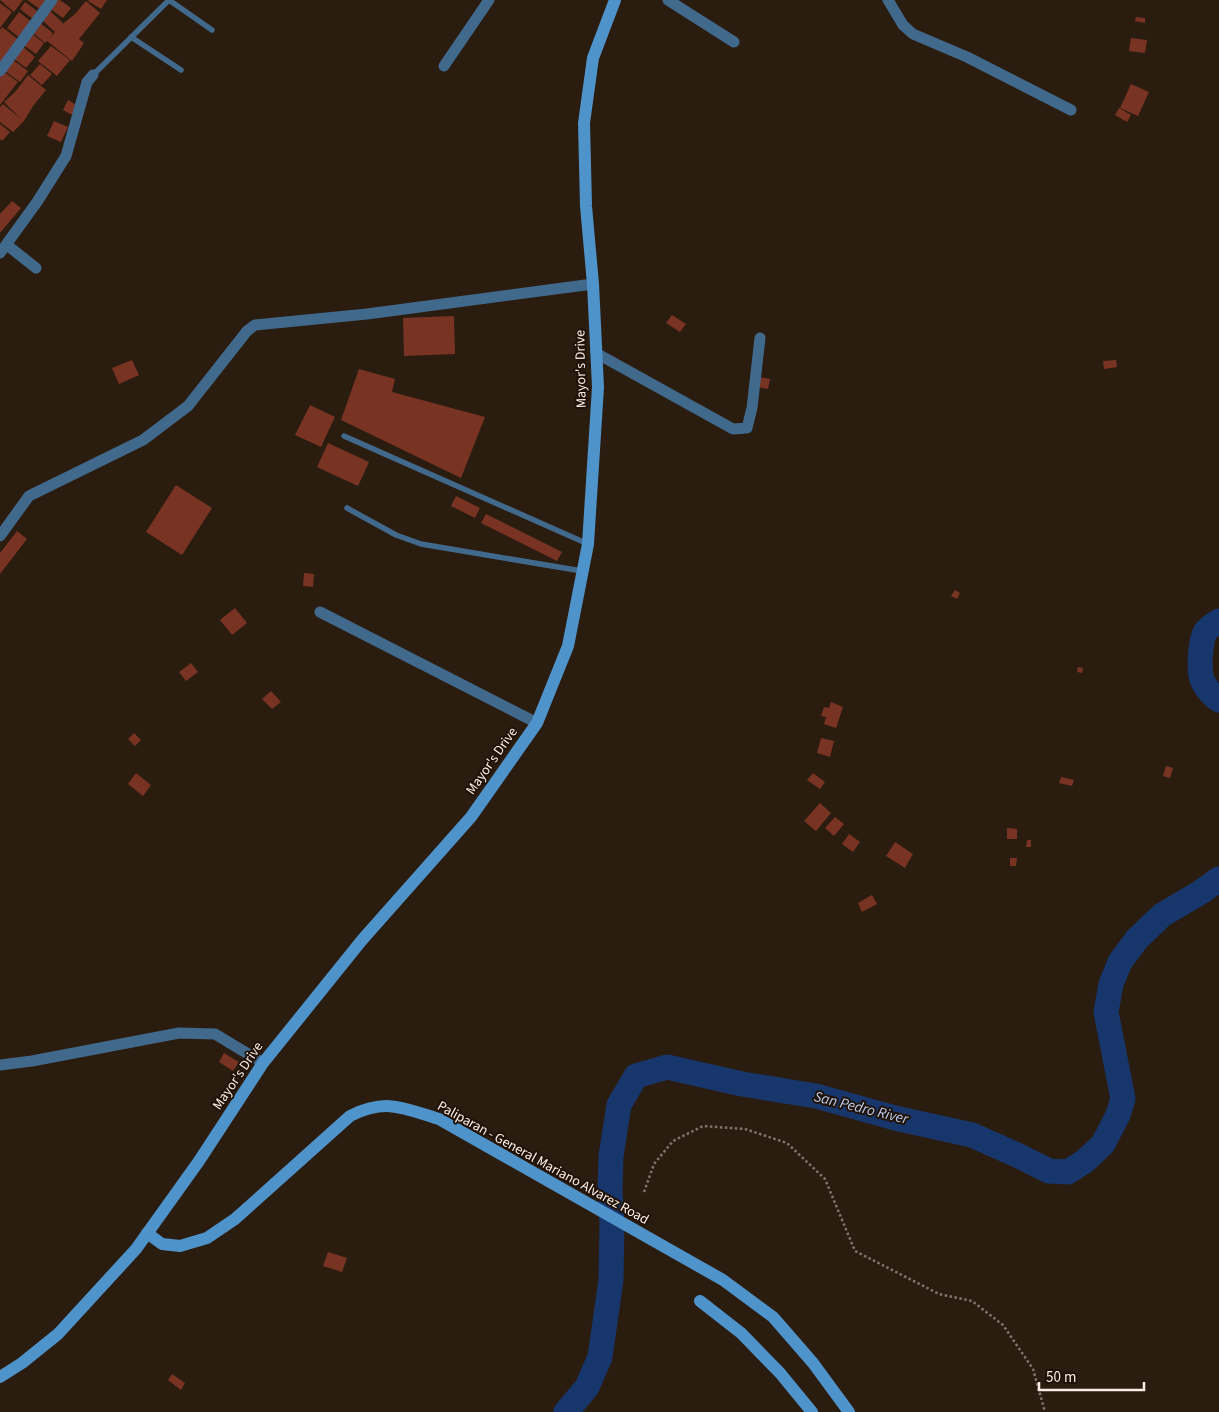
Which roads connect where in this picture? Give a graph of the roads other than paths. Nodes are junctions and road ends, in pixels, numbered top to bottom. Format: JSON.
{"nodes":[{"id":1,"x":52,"y":0,"type":"edge"},
{"id":2,"x":169,"y":0,"type":"edge"},
{"id":3,"x":489,"y":0,"type":"edge"},
{"id":4,"x":615,"y":0,"type":"edge"},
{"id":5,"x":668,"y":0,"type":"edge"},
{"id":6,"x":888,"y":0,"type":"edge"},
{"id":7,"x":212,"y":30,"type":"dead end"},
{"id":8,"x":131,"y":37,"type":"junction"},
{"id":9,"x":734,"y":42,"type":"dead end"},
{"id":10,"x":444,"y":66,"type":"dead end"},
{"id":11,"x":181,"y":70,"type":"dead end"},
{"id":12,"x":0,"y":71,"type":"edge"},
{"id":13,"x":94,"y":75,"type":"joint"},
{"id":14,"x":1071,"y":110,"type":"dead end"},
{"id":15,"x":3,"y":249,"type":"edge"},
{"id":16,"x":36,"y":268,"type":"dead end"},
{"id":17,"x":593,"y":284,"type":"junction"},
{"id":18,"x":760,"y":338,"type":"dead end"},
{"id":19,"x":596,"y":353,"type":"junction"},
{"id":20,"x":344,"y":436,"type":"dead end"},
{"id":21,"x":347,"y":508,"type":"dead end"},
{"id":22,"x":0,"y":536,"type":"edge"},
{"id":23,"x":588,"y":544,"type":"junction"},
{"id":24,"x":582,"y":571,"type":"junction"},
{"id":25,"x":320,"y":612,"type":"dead end"},
{"id":26,"x":537,"y":723,"type":"junction"},
{"id":27,"x":263,"y":1063,"type":"junction"},
{"id":28,"x":0,"y":1065,"type":"edge"},
{"id":29,"x":147,"y":1233,"type":"junction"},
{"id":30,"x":700,"y":1301,"type":"dead end"},
{"id":31,"x":0,"y":1377,"type":"edge"},
{"id":32,"x":812,"y":1412,"type":"edge"},
{"id":33,"x":849,"y":1412,"type":"edge"}],
"edges":[{"from":1,"to":12,"type":"street"},
{"from":2,"to":7,"type":"lane"},
{"from":2,"to":8,"type":"lane"},
{"from":3,"to":10,"type":"street"},
{"from":4,"to":17,"type":"street","name":"Mayor's Drive"},
{"from":5,"to":9,"type":"street"},
{"from":6,"to":14,"type":"street"},
{"from":8,"to":11,"type":"lane"},
{"from":8,"to":13,"type":"lane"},
{"from":13,"to":15,"type":"street"},
{"from":15,"to":16,"type":"street"},
{"from":17,"to":19,"type":"street","name":"Mayor's Drive"},
{"from":17,"to":22,"type":"street"},
{"from":18,"to":19,"type":"street"},
{"from":19,"to":23,"type":"street","name":"Mayor's Drive"},
{"from":20,"to":23,"type":"lane"},
{"from":21,"to":24,"type":"lane"},
{"from":23,"to":24,"type":"street","name":"Mayor's Drive"},
{"from":24,"to":26,"type":"street","name":"Mayor's Drive"},
{"from":25,"to":26,"type":"street"},
{"from":26,"to":27,"type":"street","name":"Mayor's Drive"},
{"from":27,"to":28,"type":"street"},
{"from":27,"to":29,"type":"street","name":"Mayor's Drive"},
{"from":29,"to":31,"type":"street","name":"Mayor's Drive"},
{"from":29,"to":33,"type":"street","name":"Paliparan - General Mariano Alvarez Road"},
{"from":30,"to":32,"type":"street"}]}
